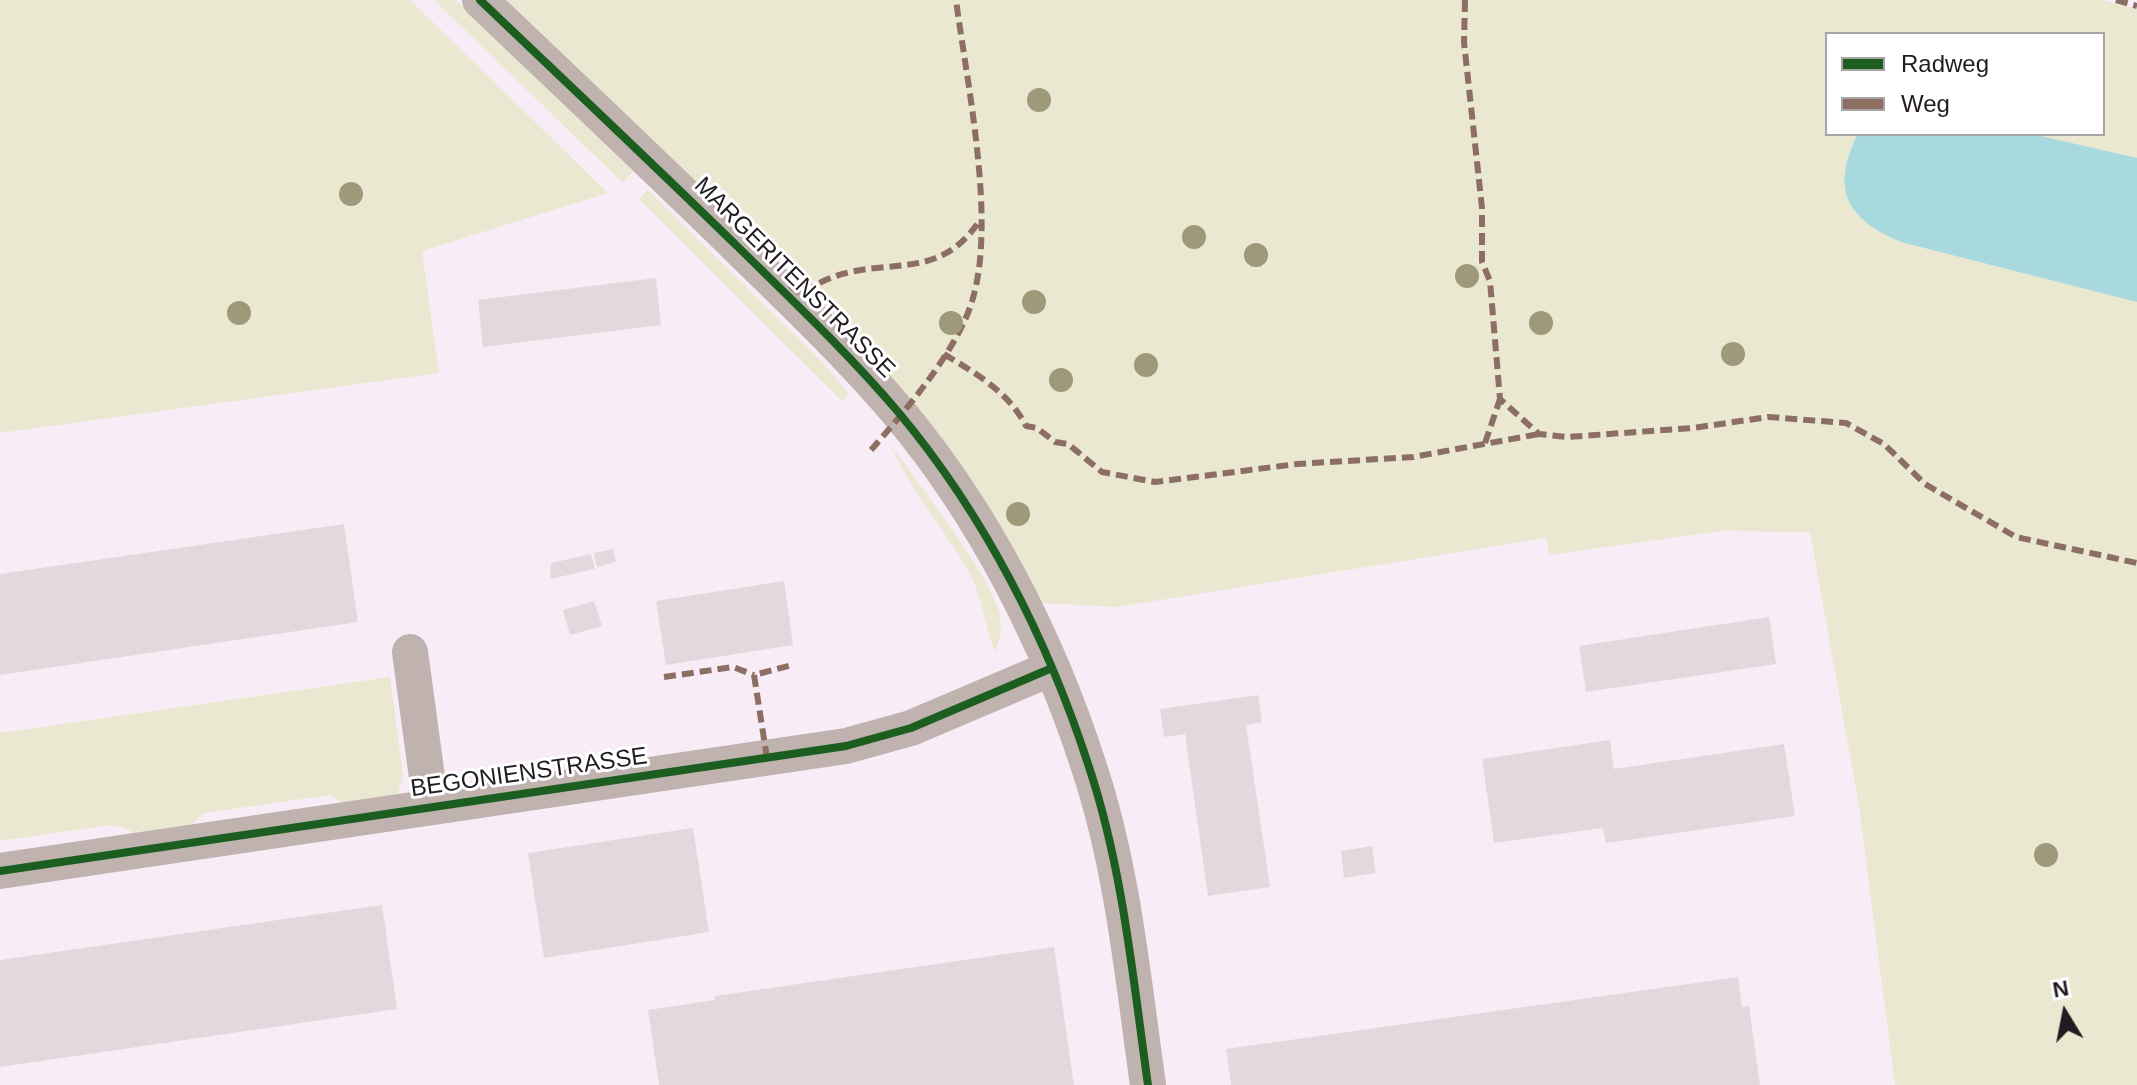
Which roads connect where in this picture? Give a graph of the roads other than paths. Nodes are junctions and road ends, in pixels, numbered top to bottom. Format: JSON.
{"nodes":[{"id":1,"x":480,"y":0,"type":"edge"},
{"id":2,"x":410,"y":652,"type":"dead end"},
{"id":3,"x":1052,"y":668,"type":"junction"},
{"id":4,"x":431,"y":807,"type":"junction"},
{"id":5,"x":0,"y":871,"type":"edge"},
{"id":6,"x":1148,"y":1085,"type":"edge"}],
"edges":[{"from":1,"to":3,"type":"street","name":"MARGERITENSTRASSE"},
{"from":2,"to":4,"type":"street"},
{"from":3,"to":4,"type":"street","name":"BEGONIENSTRASSE"},
{"from":3,"to":6,"type":"street","name":"MARGERITENSTRASSE"},
{"from":4,"to":5,"type":"street","name":"BEGONIENSTRASSE"}]}
